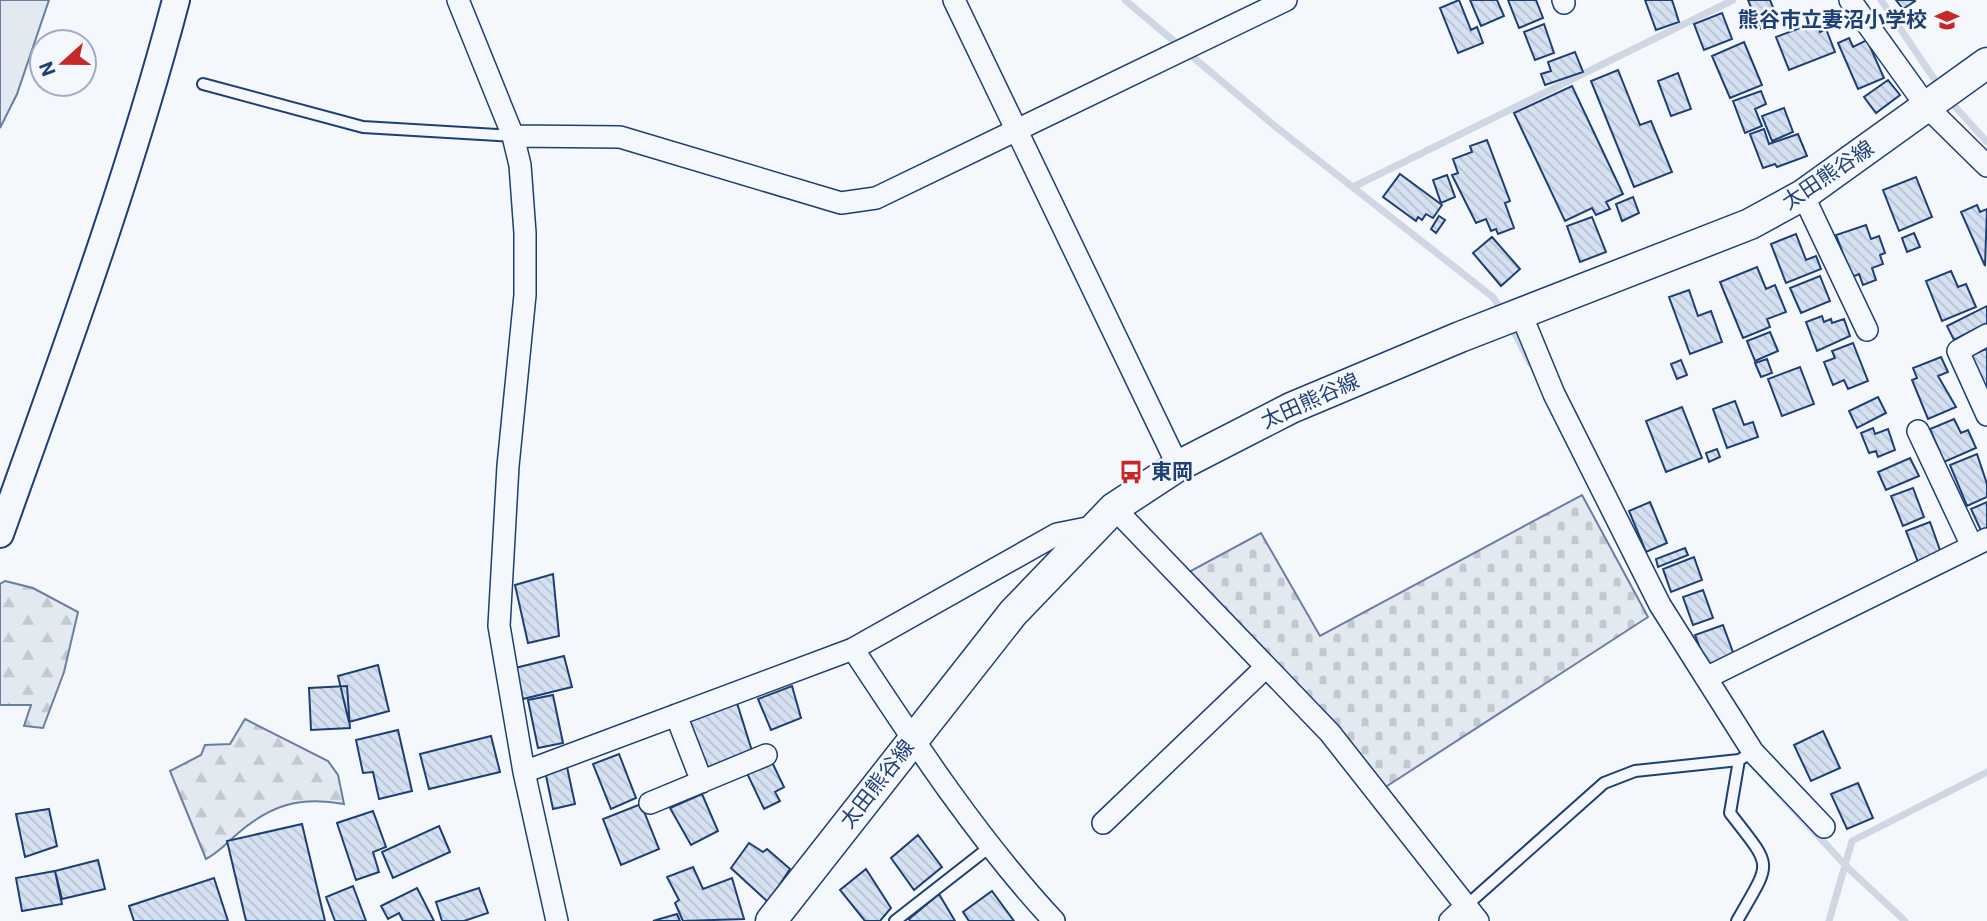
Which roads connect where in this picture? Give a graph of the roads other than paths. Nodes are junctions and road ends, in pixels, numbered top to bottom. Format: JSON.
{"nodes":[{"id":1,"x":176,"y":0,"type":"edge"},
{"id":2,"x":458,"y":0,"type":"edge"},
{"id":3,"x":954,"y":0,"type":"edge"},
{"id":4,"x":1286,"y":0,"type":"edge"},
{"id":5,"x":1850,"y":0,"type":"edge"},
{"id":6,"x":1987,"y":63,"type":"edge"},
{"id":7,"x":203,"y":84,"type":"dead end"},
{"id":8,"x":1927,"y":107,"type":"junction"},
{"id":9,"x":1018,"y":129,"type":"junction"},
{"id":10,"x":513,"y":136,"type":"junction"},
{"id":11,"x":1987,"y":166,"type":"edge"},
{"id":12,"x":1803,"y":195,"type":"junction"},
{"id":13,"x":1521,"y":314,"type":"junction"},
{"id":14,"x":1867,"y":330,"type":"dead end"},
{"id":15,"x":1987,"y":335,"type":"edge"},
{"id":16,"x":1987,"y":415,"type":"edge"},
{"id":17,"x":1918,"y":431,"type":"dead end"},
{"id":18,"x":1178,"y":466,"type":"junction"},
{"id":19,"x":1105,"y":517,"type":"junction"},
{"id":20,"x":0,"y":534,"type":"edge"},
{"id":21,"x":1980,"y":543,"type":"edge"},
{"id":22,"x":853,"y":649,"type":"junction"},
{"id":23,"x":1266,"y":667,"type":"junction"},
{"id":24,"x":1706,"y":678,"type":"junction"},
{"id":25,"x":676,"y":715,"type":"junction"},
{"id":26,"x":912,"y":738,"type":"junction"},
{"id":27,"x":766,"y":755,"type":"dead end"},
{"id":28,"x":1746,"y":756,"type":"junction"},
{"id":29,"x":524,"y":772,"type":"junction"},
{"id":30,"x":702,"y":782,"type":"junction"},
{"id":31,"x":650,"y":803,"type":"dead end"},
{"id":32,"x":1102,"y":823,"type":"dead end"},
{"id":33,"x":1824,"y":827,"type":"dead end"},
{"id":34,"x":990,"y":846,"type":"junction"},
{"id":35,"x":1472,"y":913,"type":"edge"},
{"id":36,"x":557,"y":921,"type":"edge"},
{"id":37,"x":771,"y":921,"type":"edge"},
{"id":38,"x":895,"y":921,"type":"edge"},
{"id":39,"x":1054,"y":921,"type":"edge"},
{"id":40,"x":1450,"y":921,"type":"edge"},
{"id":41,"x":1737,"y":921,"type":"edge"}],
"edges":[{"from":1,"to":20,"type":"street"},
{"from":2,"to":10,"type":"street"},
{"from":3,"to":9,"type":"street"},
{"from":4,"to":9,"type":"street"},
{"from":5,"to":8,"type":"street"},
{"from":6,"to":8,"type":"main road","name":"太田熊谷線"},
{"from":7,"to":10,"type":"lane"},
{"from":8,"to":11,"type":"street"},
{"from":8,"to":12,"type":"main road","name":"太田熊谷線"},
{"from":9,"to":10,"type":"street"},
{"from":9,"to":18,"type":"street"},
{"from":10,"to":29,"type":"street"},
{"from":12,"to":13,"type":"main road","name":"太田熊谷線"},
{"from":12,"to":14,"type":"street"},
{"from":13,"to":18,"type":"main road","name":"太田熊谷線"},
{"from":13,"to":24,"type":"street"},
{"from":15,"to":16,"type":"street"},
{"from":17,"to":21,"type":"street"},
{"from":18,"to":19,"type":"main road","name":"太田熊谷線"},
{"from":19,"to":22,"type":"street"},
{"from":19,"to":23,"type":"street"},
{"from":19,"to":26,"type":"main road","name":"太田熊谷線"},
{"from":21,"to":24,"type":"street"},
{"from":22,"to":25,"type":"street"},
{"from":22,"to":26,"type":"street"},
{"from":23,"to":32,"type":"street"},
{"from":23,"to":35,"type":"street"},
{"from":24,"to":28,"type":"street"},
{"from":25,"to":29,"type":"street"},
{"from":25,"to":30,"type":"street"},
{"from":26,"to":34,"type":"street"},
{"from":26,"to":37,"type":"main road","name":"太田熊谷線"},
{"from":27,"to":30,"type":"street"},
{"from":28,"to":33,"type":"street"},
{"from":28,"to":35,"type":"lane"},
{"from":28,"to":41,"type":"lane"},
{"from":29,"to":36,"type":"street"},
{"from":30,"to":31,"type":"street"},
{"from":34,"to":38,"type":"lane"},
{"from":34,"to":39,"type":"street"},
{"from":35,"to":40,"type":"street"}]}
